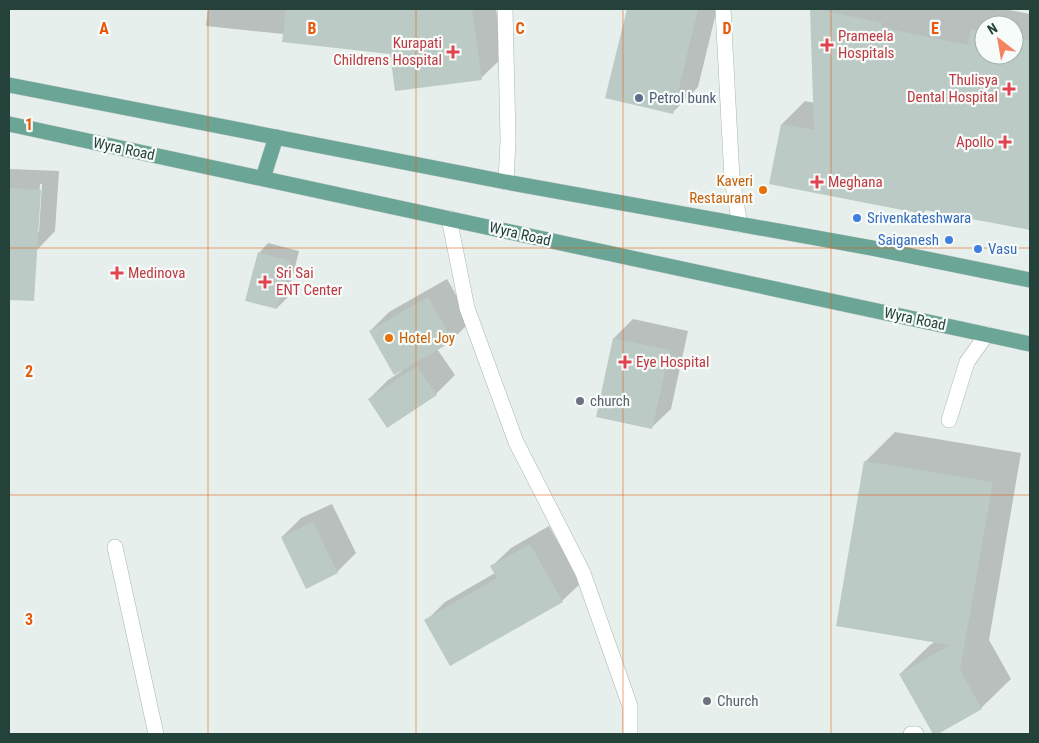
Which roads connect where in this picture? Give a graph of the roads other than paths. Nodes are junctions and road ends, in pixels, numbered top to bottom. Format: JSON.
{"nodes":[{"id":1,"x":505,"y":9,"type":"edge"},
{"id":2,"x":724,"y":9,"type":"edge"},
{"id":3,"x":9,"y":85,"type":"edge"},
{"id":4,"x":9,"y":124,"type":"edge"},
{"id":5,"x":276,"y":137,"type":"junction"},
{"id":6,"x":263,"y":178,"type":"junction"},
{"id":7,"x":506,"y":182,"type":"junction"},
{"id":8,"x":449,"y":218,"type":"junction"},
{"id":9,"x":740,"y":225,"type":"junction"},
{"id":10,"x":1030,"y":280,"type":"edge"},
{"id":11,"x":987,"y":334,"type":"junction"},
{"id":12,"x":1030,"y":344,"type":"edge"},
{"id":13,"x":949,"y":420,"type":"dead end"},
{"id":14,"x":115,"y":547,"type":"dead end"},
{"id":15,"x":156,"y":734,"type":"edge"},
{"id":16,"x":630,"y":734,"type":"edge"},
{"id":17,"x":911,"y":734,"type":"edge"},
{"id":18,"x":916,"y":734,"type":"edge"}],
"edges":[{"from":1,"to":7,"type":"street"},
{"from":2,"to":9,"type":"street"},
{"from":3,"to":5,"type":"main road"},
{"from":4,"to":6,"type":"main road","name":"Wyra Road"},
{"from":5,"to":6,"type":"main road"},
{"from":5,"to":7,"type":"main road"},
{"from":6,"to":8,"type":"main road","name":"Wyra Road"},
{"from":7,"to":9,"type":"main road"},
{"from":8,"to":11,"type":"main road","name":"Wyra Road"},
{"from":8,"to":16,"type":"street"},
{"from":9,"to":10,"type":"main road"},
{"from":11,"to":12,"type":"main road","name":"Wyra Road"},
{"from":11,"to":13,"type":"street"},
{"from":14,"to":15,"type":"street"},
{"from":17,"to":18,"type":"street"}]}
